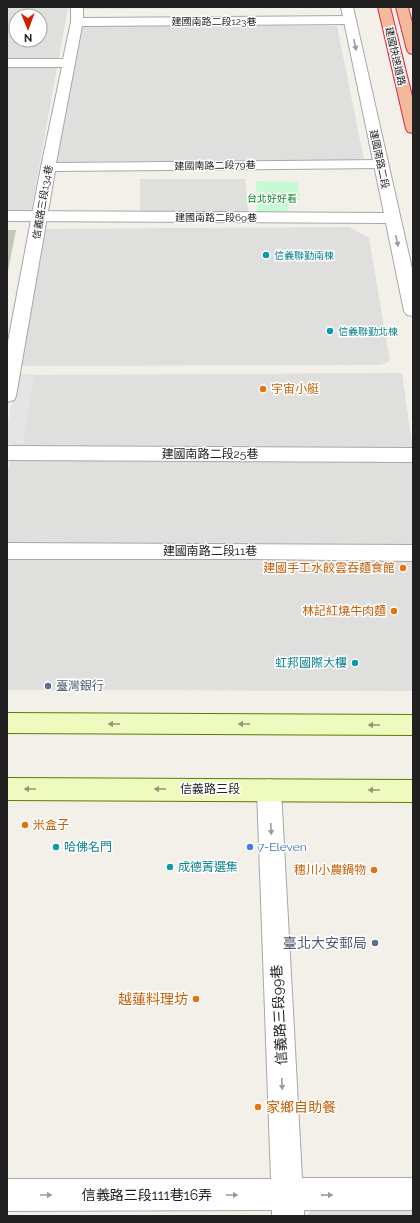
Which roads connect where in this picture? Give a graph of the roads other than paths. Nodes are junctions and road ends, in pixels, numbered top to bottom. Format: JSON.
{"nodes":[{"id":1,"x":77,"y":7,"type":"edge"},
{"id":2,"x":222,"y":7,"type":"edge"},
{"id":3,"x":384,"y":7,"type":"edge"},
{"id":4,"x":402,"y":7,"type":"edge"},
{"id":5,"x":407,"y":7,"type":"edge"},
{"id":6,"x":348,"y":13,"type":"edge"},
{"id":7,"x":222,"y":20,"type":"junction"},
{"id":8,"x":77,"y":22,"type":"junction"},
{"id":9,"x":407,"y":26,"type":"junction"},
{"id":10,"x":413,"y":50,"type":"edge"},
{"id":11,"x":7,"y":63,"type":"edge"},
{"id":12,"x":69,"y":63,"type":"junction"},
{"id":13,"x":413,"y":129,"type":"edge"},
{"id":14,"x":382,"y":164,"type":"junction"},
{"id":15,"x":48,"y":167,"type":"junction"},
{"id":16,"x":7,"y":216,"type":"edge"},
{"id":17,"x":40,"y":216,"type":"junction"},
{"id":18,"x":392,"y":218,"type":"junction"},
{"id":19,"x":413,"y":311,"type":"edge"},
{"id":20,"x":7,"y":396,"type":"edge"},
{"id":21,"x":7,"y":453,"type":"edge"},
{"id":22,"x":413,"y":455,"type":"edge"},
{"id":23,"x":7,"y":551,"type":"edge"},
{"id":24,"x":413,"y":553,"type":"edge"},
{"id":25,"x":7,"y":723,"type":"edge"},
{"id":26,"x":413,"y":725,"type":"edge"},
{"id":27,"x":7,"y":789,"type":"edge"},
{"id":28,"x":270,"y":790,"type":"junction"},
{"id":29,"x":413,"y":791,"type":"edge"},
{"id":30,"x":413,"y":1194,"type":"edge"},
{"id":31,"x":7,"y":1195,"type":"edge"},
{"id":32,"x":288,"y":1206,"type":"edge"}],
"edges":[{"from":1,"to":8,"type":"street","name":"信義路三段134巷"},
{"from":2,"to":7,"type":"street"},
{"from":3,"to":13,"type":"highway","name":"建國快速道路"},
{"from":4,"to":9,"type":"highway","name":"建國快速道路"},
{"from":5,"to":9,"type":"highway"},
{"from":6,"to":7,"type":"street","name":"建國南路二段123巷"},
{"from":6,"to":14,"type":"street","name":"建國南路二段","one_way":true},
{"from":7,"to":8,"type":"street","name":"建國南路二段123巷"},
{"from":8,"to":12,"type":"street","name":"信義路三段134巷"},
{"from":9,"to":10,"type":"highway","name":"建國快速道路"},
{"from":11,"to":12,"type":"street"},
{"from":12,"to":15,"type":"street","name":"信義路三段134巷"},
{"from":14,"to":15,"type":"street","name":"建國南路二段79巷"},
{"from":14,"to":18,"type":"street","name":"建國南路二段"},
{"from":15,"to":17,"type":"street","name":"信義路三段134巷"},
{"from":16,"to":17,"type":"street","name":"建國南路二段69巷"},
{"from":17,"to":18,"type":"street","name":"建國南路二段69巷"},
{"from":17,"to":20,"type":"street","name":"信義路三段134巷"},
{"from":18,"to":19,"type":"street","name":"建國南路二段","one_way":true},
{"from":21,"to":22,"type":"street","name":"建國南路二段25巷"},
{"from":23,"to":24,"type":"street","name":"建國南路二段11巷"},
{"from":26,"to":25,"type":"main road","one_way":true},
{"from":28,"to":27,"type":"main road","name":"信義路三段","one_way":true},
{"from":29,"to":28,"type":"main road","name":"信義路三段","one_way":true},
{"from":28,"to":32,"type":"street","name":"信義路三段99巷","one_way":true},
{"from":32,"to":30,"type":"street","name":"信義路三段111巷16弄","one_way":true},
{"from":31,"to":32,"type":"street","name":"信義路三段111巷16弄","one_way":true}]}
